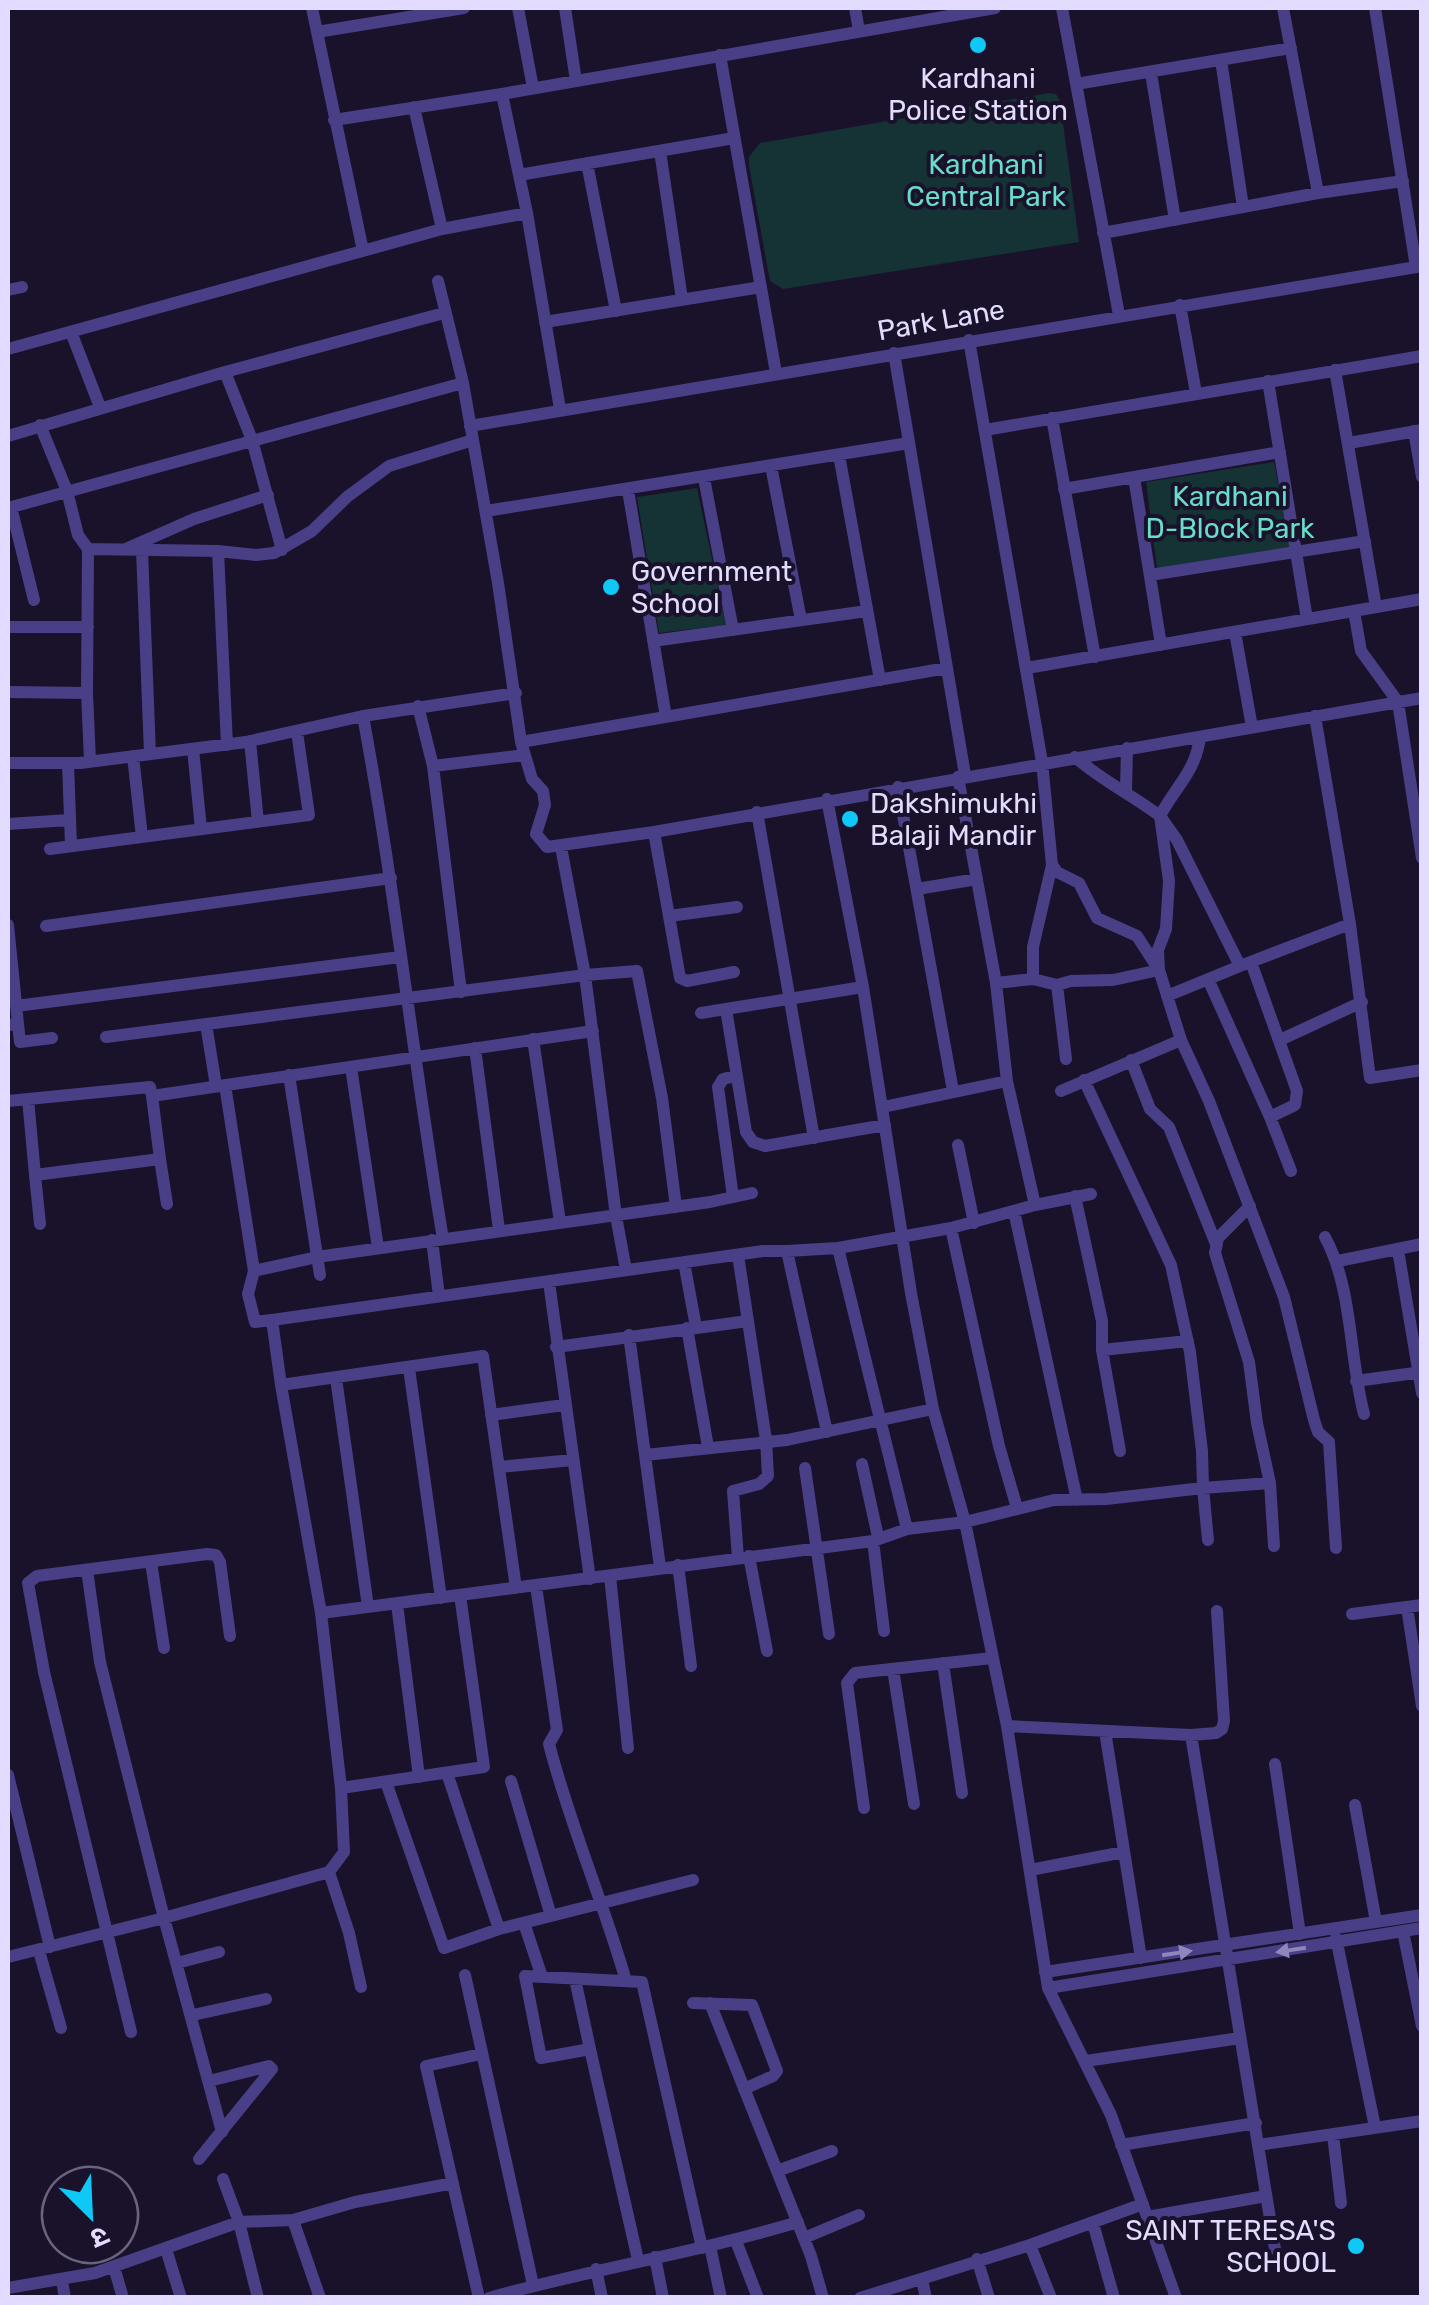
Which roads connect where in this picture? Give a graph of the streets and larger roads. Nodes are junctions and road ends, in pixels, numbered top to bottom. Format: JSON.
{"nodes":[{"id":1,"x":312,"y":8,"type":"edge"},
{"id":2,"x":464,"y":8,"type":"edge"},
{"id":3,"x":518,"y":8,"type":"edge"},
{"id":4,"x":565,"y":8,"type":"edge"},
{"id":5,"x":855,"y":8,"type":"edge"},
{"id":6,"x":996,"y":8,"type":"edge"},
{"id":7,"x":1062,"y":8,"type":"edge"},
{"id":8,"x":1283,"y":8,"type":"edge"},
{"id":9,"x":1375,"y":8,"type":"edge"},
{"id":10,"x":945,"y":12,"type":"edge"},
{"id":11,"x":395,"y":13,"type":"edge"},
{"id":12,"x":859,"y":31,"type":"junction"},
{"id":13,"x":317,"y":32,"type":"junction"},
{"id":14,"x":1291,"y":48,"type":"junction"},
{"id":15,"x":720,"y":56,"type":"junction"},
{"id":16,"x":1221,"y":60,"type":"junction"},
{"id":17,"x":1151,"y":72,"type":"junction"},
{"id":18,"x":576,"y":81,"type":"junction"},
{"id":19,"x":1076,"y":84,"type":"junction"},
{"id":20,"x":533,"y":88,"type":"junction"},
{"id":21,"x":502,"y":94,"type":"junction"},
{"id":22,"x":414,"y":108,"type":"junction"},
{"id":23,"x":334,"y":120,"type":"junction"},
{"id":24,"x":734,"y":138,"type":"junction"},
{"id":25,"x":660,"y":151,"type":"junction"},
{"id":26,"x":587,"y":164,"type":"junction"},
{"id":27,"x":519,"y":175,"type":"junction"},
{"id":28,"x":1403,"y":181,"type":"junction"},
{"id":29,"x":1318,"y":193,"type":"junction"},
{"id":30,"x":1244,"y":207,"type":"junction"},
{"id":31,"x":527,"y":212,"type":"junction"},
{"id":32,"x":1175,"y":220,"type":"junction"},
{"id":33,"x":442,"y":229,"type":"junction"},
{"id":34,"x":1103,"y":233,"type":"junction"},
{"id":35,"x":363,"y":251,"type":"junction"},
{"id":36,"x":1419,"y":266,"type":"edge"},
{"id":37,"x":438,"y":281,"type":"dead end"},
{"id":38,"x":761,"y":286,"type":"junction"},
{"id":39,"x":682,"y":300,"type":"junction"},
{"id":40,"x":1180,"y":305,"type":"junction"},
{"id":41,"x":616,"y":310,"type":"junction"},
{"id":42,"x":444,"y":313,"type":"junction"},
{"id":43,"x":1118,"y":315,"type":"junction"},
{"id":44,"x":545,"y":322,"type":"junction"},
{"id":45,"x":71,"y":332,"type":"junction"},
{"id":46,"x":969,"y":340,"type":"junction"},
{"id":47,"x":8,"y":349,"type":"edge"},
{"id":48,"x":894,"y":353,"type":"junction"},
{"id":49,"x":1422,"y":356,"type":"edge"},
{"id":50,"x":1335,"y":370,"type":"junction"},
{"id":51,"x":226,"y":372,"type":"junction"},
{"id":52,"x":776,"y":373,"type":"junction"},
{"id":53,"x":1268,"y":381,"type":"junction"},
{"id":54,"x":463,"y":383,"type":"junction"},
{"id":55,"x":1196,"y":393,"type":"junction"},
{"id":56,"x":100,"y":407,"type":"junction"},
{"id":57,"x":560,"y":409,"type":"junction"},
{"id":58,"x":1052,"y":418,"type":"junction"},
{"id":59,"x":40,"y":425,"type":"junction"},
{"id":60,"x":985,"y":430,"type":"junction"},
{"id":61,"x":1418,"y":431,"type":"edge"},
{"id":62,"x":472,"y":433,"type":"junction"},
{"id":63,"x":8,"y":436,"type":"edge"},
{"id":64,"x":252,"y":440,"type":"junction"},
{"id":65,"x":909,"y":442,"type":"junction"},
{"id":66,"x":1348,"y":442,"type":"junction"},
{"id":67,"x":1280,"y":452,"type":"junction"},
{"id":68,"x":839,"y":454,"type":"junction"},
{"id":69,"x":771,"y":466,"type":"junction"},
{"id":70,"x":1134,"y":477,"type":"junction"},
{"id":71,"x":1422,"y":477,"type":"edge"},
{"id":72,"x":704,"y":478,"type":"junction"},
{"id":73,"x":1064,"y":489,"type":"junction"},
{"id":74,"x":628,"y":490,"type":"junction"},
{"id":75,"x":66,"y":491,"type":"junction"},
{"id":76,"x":268,"y":495,"type":"junction"},
{"id":77,"x":9,"y":508,"type":"edge"},
{"id":78,"x":486,"y":512,"type":"junction"},
{"id":79,"x":1365,"y":541,"type":"junction"},
{"id":80,"x":88,"y":549,"type":"junction"},
{"id":81,"x":126,"y":550,"type":"junction"},
{"id":82,"x":142,"y":550,"type":"junction"},
{"id":83,"x":282,"y":550,"type":"junction"},
{"id":84,"x":218,"y":551,"type":"junction"},
{"id":85,"x":1297,"y":552,"type":"junction"},
{"id":86,"x":1150,"y":575,"type":"junction"},
{"id":87,"x":1422,"y":599,"type":"edge"},
{"id":88,"x":34,"y":600,"type":"dead end"},
{"id":89,"x":1376,"y":607,"type":"junction"},
{"id":90,"x":868,"y":610,"type":"junction"},
{"id":91,"x":1354,"y":611,"type":"junction"},
{"id":92,"x":1308,"y":619,"type":"junction"},
{"id":93,"x":802,"y":620,"type":"junction"},
{"id":94,"x":8,"y":626,"type":"edge"},
{"id":95,"x":88,"y":627,"type":"junction"},
{"id":96,"x":733,"y":630,"type":"junction"},
{"id":97,"x":1235,"y":632,"type":"junction"},
{"id":98,"x":653,"y":641,"type":"junction"},
{"id":99,"x":1161,"y":645,"type":"junction"},
{"id":100,"x":1095,"y":657,"type":"junction"},
{"id":101,"x":947,"y":668,"type":"junction"},
{"id":102,"x":1027,"y":668,"type":"junction"},
{"id":103,"x":880,"y":680,"type":"junction"},
{"id":104,"x":8,"y":692,"type":"edge"},
{"id":105,"x":87,"y":693,"type":"junction"},
{"id":106,"x":516,"y":693,"type":"junction"},
{"id":107,"x":1422,"y":698,"type":"edge"},
{"id":108,"x":1398,"y":702,"type":"junction"},
{"id":109,"x":418,"y":706,"type":"junction"},
{"id":110,"x":363,"y":716,"type":"junction"},
{"id":111,"x":666,"y":716,"type":"junction"},
{"id":112,"x":1315,"y":716,"type":"junction"},
{"id":113,"x":1252,"y":727,"type":"junction"},
{"id":114,"x":297,"y":732,"type":"junction"},
{"id":115,"x":1200,"y":737,"type":"junction"},
{"id":116,"x":250,"y":742,"type":"junction"},
{"id":117,"x":227,"y":744,"type":"junction"},
{"id":118,"x":194,"y":748,"type":"junction"},
{"id":119,"x":1127,"y":748,"type":"junction"},
{"id":120,"x":523,"y":749,"type":"junction"},
{"id":121,"x":150,"y":754,"type":"junction"},
{"id":122,"x":133,"y":756,"type":"junction"},
{"id":123,"x":1075,"y":757,"type":"junction"},
{"id":124,"x":90,"y":762,"type":"junction"},
{"id":125,"x":1042,"y":762,"type":"junction"},
{"id":126,"x":68,"y":763,"type":"junction"},
{"id":127,"x":8,"y":764,"type":"edge"},
{"id":128,"x":432,"y":766,"type":"junction"},
{"id":129,"x":962,"y":776,"type":"junction"},
{"id":130,"x":898,"y":787,"type":"junction"},
{"id":131,"x":1126,"y":790,"type":"junction"},
{"id":132,"x":827,"y":800,"type":"junction"},
{"id":133,"x":757,"y":812,"type":"junction"},
{"id":134,"x":1160,"y":816,"type":"junction"},
{"id":135,"x":69,"y":820,"type":"junction"},
{"id":136,"x":258,"y":822,"type":"junction"},
{"id":137,"x":8,"y":824,"type":"edge"},
{"id":138,"x":202,"y":829,"type":"junction"},
{"id":139,"x":654,"y":832,"type":"junction"},
{"id":140,"x":142,"y":837,"type":"junction"},
{"id":141,"x":71,"y":846,"type":"junction"},
{"id":142,"x":561,"y":847,"type":"junction"},
{"id":143,"x":50,"y":849,"type":"dead end"},
{"id":144,"x":1422,"y":858,"type":"edge"},
{"id":145,"x":1052,"y":866,"type":"junction"},
{"id":146,"x":391,"y":878,"type":"junction"},
{"id":147,"x":977,"y":879,"type":"junction"},
{"id":148,"x":917,"y":889,"type":"junction"},
{"id":149,"x":737,"y":907,"type":"dead end"},
{"id":150,"x":669,"y":916,"type":"junction"},
{"id":151,"x":1350,"y":924,"type":"junction"},
{"id":152,"x":46,"y":926,"type":"dead end"},
{"id":153,"x":8,"y":933,"type":"edge"},
{"id":154,"x":400,"y":957,"type":"junction"},
{"id":155,"x":1246,"y":964,"type":"junction"},
{"id":156,"x":1159,"y":970,"type":"junction"},
{"id":157,"x":734,"y":972,"type":"dead end"},
{"id":158,"x":585,"y":975,"type":"junction"},
{"id":159,"x":1033,"y":979,"type":"junction"},
{"id":160,"x":1208,"y":979,"type":"junction"},
{"id":161,"x":996,"y":983,"type":"junction"},
{"id":162,"x":1057,"y":985,"type":"junction"},
{"id":163,"x":863,"y":986,"type":"junction"},
{"id":164,"x":461,"y":992,"type":"junction"},
{"id":165,"x":1167,"y":996,"type":"junction"},
{"id":166,"x":407,"y":999,"type":"junction"},
{"id":167,"x":788,"y":999,"type":"junction"},
{"id":168,"x":1362,"y":1002,"type":"junction"},
{"id":169,"x":16,"y":1006,"type":"junction"},
{"id":170,"x":726,"y":1009,"type":"junction"},
{"id":171,"x":702,"y":1012,"type":"dead end"},
{"id":172,"x":206,"y":1024,"type":"junction"},
{"id":173,"x":13,"y":1025,"type":"edge"},
{"id":174,"x":592,"y":1031,"type":"junction"},
{"id":175,"x":106,"y":1036,"type":"dead end"},
{"id":176,"x":52,"y":1038,"type":"dead end"},
{"id":177,"x":533,"y":1040,"type":"junction"},
{"id":178,"x":1182,"y":1040,"type":"junction"},
{"id":179,"x":1280,"y":1040,"type":"junction"},
{"id":180,"x":475,"y":1048,"type":"junction"},
{"id":181,"x":416,"y":1057,"type":"junction"},
{"id":182,"x":1066,"y":1059,"type":"dead end"},
{"id":183,"x":1130,"y":1060,"type":"junction"},
{"id":184,"x":351,"y":1067,"type":"junction"},
{"id":185,"x":1422,"y":1070,"type":"edge"},
{"id":186,"x":289,"y":1075,"type":"junction"},
{"id":187,"x":735,"y":1076,"type":"junction"},
{"id":188,"x":1084,"y":1080,"type":"junction"},
{"id":189,"x":1007,"y":1081,"type":"junction"},
{"id":190,"x":221,"y":1086,"type":"junction"},
{"id":191,"x":1061,"y":1091,"type":"dead end"},
{"id":192,"x":953,"y":1092,"type":"junction"},
{"id":193,"x":152,"y":1096,"type":"junction"},
{"id":194,"x":28,"y":1099,"type":"junction"},
{"id":195,"x":8,"y":1101,"type":"edge"},
{"id":196,"x":884,"y":1108,"type":"junction"},
{"id":197,"x":1270,"y":1117,"type":"junction"},
{"id":198,"x":885,"y":1125,"type":"junction"},
{"id":199,"x":814,"y":1138,"type":"junction"},
{"id":200,"x":958,"y":1145,"type":"dead end"},
{"id":201,"x":160,"y":1158,"type":"junction"},
{"id":202,"x":1291,"y":1170,"type":"dead end"},
{"id":203,"x":35,"y":1175,"type":"junction"},
{"id":204,"x":752,"y":1193,"type":"dead end"},
{"id":205,"x":1091,"y":1194,"type":"dead end"},
{"id":206,"x":1075,"y":1196,"type":"junction"},
{"id":207,"x":733,"y":1197,"type":"junction"},
{"id":208,"x":166,"y":1204,"type":"dead end"},
{"id":209,"x":1035,"y":1205,"type":"junction"},
{"id":210,"x":1250,"y":1206,"type":"junction"},
{"id":211,"x":676,"y":1207,"type":"junction"},
{"id":212,"x":1014,"y":1212,"type":"junction"},
{"id":213,"x":616,"y":1216,"type":"junction"},
{"id":214,"x":560,"y":1222,"type":"junction"},
{"id":215,"x":40,"y":1224,"type":"dead end"},
{"id":216,"x":974,"y":1224,"type":"junction"},
{"id":217,"x":950,"y":1228,"type":"junction"},
{"id":218,"x":499,"y":1230,"type":"junction"},
{"id":219,"x":901,"y":1237,"type":"junction"},
{"id":220,"x":1325,"y":1237,"type":"dead end"},
{"id":221,"x":438,"y":1240,"type":"junction"},
{"id":222,"x":1216,"y":1244,"type":"junction"},
{"id":223,"x":1422,"y":1244,"type":"edge"},
{"id":224,"x":378,"y":1248,"type":"junction"},
{"id":225,"x":838,"y":1248,"type":"junction"},
{"id":226,"x":1398,"y":1250,"type":"junction"},
{"id":227,"x":787,"y":1251,"type":"junction"},
{"id":228,"x":738,"y":1255,"type":"junction"},
{"id":229,"x":317,"y":1257,"type":"junction"},
{"id":230,"x":1338,"y":1261,"type":"junction"},
{"id":231,"x":684,"y":1262,"type":"junction"},
{"id":232,"x":626,"y":1270,"type":"junction"},
{"id":233,"x":254,"y":1271,"type":"junction"},
{"id":234,"x":320,"y":1275,"type":"dead end"},
{"id":235,"x":549,"y":1282,"type":"junction"},
{"id":236,"x":439,"y":1296,"type":"junction"},
{"id":237,"x":280,"y":1319,"type":"junction"},
{"id":238,"x":748,"y":1321,"type":"junction"},
{"id":239,"x":692,"y":1328,"type":"junction"},
{"id":240,"x":629,"y":1335,"type":"junction"},
{"id":241,"x":1188,"y":1341,"type":"junction"},
{"id":242,"x":556,"y":1347,"type":"junction"},
{"id":243,"x":1102,"y":1350,"type":"junction"},
{"id":244,"x":409,"y":1368,"type":"junction"},
{"id":245,"x":1420,"y":1372,"type":"edge"},
{"id":246,"x":336,"y":1378,"type":"junction"},
{"id":247,"x":1356,"y":1381,"type":"junction"},
{"id":248,"x":281,"y":1385,"type":"junction"},
{"id":249,"x":1422,"y":1393,"type":"edge"},
{"id":250,"x":564,"y":1405,"type":"junction"},
{"id":251,"x":933,"y":1408,"type":"junction"},
{"id":252,"x":1364,"y":1414,"type":"dead end"},
{"id":253,"x":492,"y":1415,"type":"junction"},
{"id":254,"x":880,"y":1422,"type":"junction"},
{"id":255,"x":827,"y":1432,"type":"junction"},
{"id":256,"x":766,"y":1440,"type":"junction"},
{"id":257,"x":708,"y":1447,"type":"junction"},
{"id":258,"x":1120,"y":1451,"type":"dead end"},
{"id":259,"x":645,"y":1455,"type":"junction"},
{"id":260,"x":572,"y":1460,"type":"junction"},
{"id":261,"x":862,"y":1464,"type":"dead end"},
{"id":262,"x":499,"y":1467,"type":"junction"},
{"id":263,"x":806,"y":1468,"type":"dead end"},
{"id":264,"x":1270,"y":1483,"type":"junction"},
{"id":265,"x":1203,"y":1488,"type":"junction"},
{"id":266,"x":1077,"y":1500,"type":"junction"},
{"id":267,"x":1018,"y":1508,"type":"junction"},
{"id":268,"x":965,"y":1522,"type":"junction"},
{"id":269,"x":907,"y":1529,"type":"junction"},
{"id":270,"x":875,"y":1539,"type":"junction"},
{"id":271,"x":1208,"y":1540,"type":"dead end"},
{"id":272,"x":1274,"y":1546,"type":"dead end"},
{"id":273,"x":818,"y":1548,"type":"junction"},
{"id":274,"x":1336,"y":1548,"type":"dead end"},
{"id":275,"x":744,"y":1557,"type":"junction"},
{"id":276,"x":151,"y":1562,"type":"junction"},
{"id":277,"x":678,"y":1565,"type":"junction"},
{"id":278,"x":660,"y":1567,"type":"junction"},
{"id":279,"x":87,"y":1570,"type":"junction"},
{"id":280,"x":610,"y":1576,"type":"junction"},
{"id":281,"x":590,"y":1579,"type":"junction"},
{"id":282,"x":536,"y":1586,"type":"junction"},
{"id":283,"x":516,"y":1588,"type":"junction"},
{"id":284,"x":460,"y":1596,"type":"junction"},
{"id":285,"x":442,"y":1598,"type":"junction"},
{"id":286,"x":397,"y":1604,"type":"junction"},
{"id":287,"x":1414,"y":1606,"type":"edge"},
{"id":288,"x":368,"y":1607,"type":"junction"},
{"id":289,"x":1217,"y":1612,"type":"dead end"},
{"id":290,"x":321,"y":1613,"type":"junction"},
{"id":291,"x":1352,"y":1614,"type":"dead end"},
{"id":292,"x":884,"y":1631,"type":"dead end"},
{"id":293,"x":828,"y":1634,"type":"dead end"},
{"id":294,"x":230,"y":1636,"type":"dead end"},
{"id":295,"x":164,"y":1648,"type":"dead end"},
{"id":296,"x":767,"y":1651,"type":"dead end"},
{"id":297,"x":992,"y":1658,"type":"junction"},
{"id":298,"x":942,"y":1663,"type":"junction"},
{"id":299,"x":690,"y":1666,"type":"dead end"},
{"id":300,"x":893,"y":1669,"type":"junction"},
{"id":301,"x":1422,"y":1706,"type":"edge"},
{"id":302,"x":1006,"y":1726,"type":"junction"},
{"id":303,"x":1105,"y":1730,"type":"junction"},
{"id":304,"x":1191,"y":1735,"type":"junction"},
{"id":305,"x":628,"y":1748,"type":"dead end"},
{"id":306,"x":1274,"y":1764,"type":"dead end"},
{"id":307,"x":446,"y":1773,"type":"junction"},
{"id":308,"x":8,"y":1775,"type":"edge"},
{"id":309,"x":420,"y":1777,"type":"junction"},
{"id":310,"x":511,"y":1781,"type":"dead end"},
{"id":311,"x":386,"y":1782,"type":"junction"},
{"id":312,"x":341,"y":1788,"type":"junction"},
{"id":313,"x":962,"y":1793,"type":"dead end"},
{"id":314,"x":914,"y":1804,"type":"dead end"},
{"id":315,"x":1355,"y":1805,"type":"dead end"},
{"id":316,"x":864,"y":1808,"type":"dead end"},
{"id":317,"x":1124,"y":1852,"type":"junction"},
{"id":318,"x":1030,"y":1870,"type":"junction"},
{"id":319,"x":329,"y":1872,"type":"junction"},
{"id":320,"x":692,"y":1880,"type":"dead end"},
{"id":321,"x":603,"y":1902,"type":"junction"},
{"id":322,"x":1422,"y":1914,"type":"edge"},
{"id":323,"x":551,"y":1916,"type":"junction"},
{"id":324,"x":164,"y":1918,"type":"junction"},
{"id":325,"x":524,"y":1922,"type":"junction"},
{"id":326,"x":1376,"y":1922,"type":"junction"},
{"id":327,"x":1422,"y":1928,"type":"edge"},
{"id":328,"x":499,"y":1929,"type":"junction"},
{"id":329,"x":1404,"y":1931,"type":"junction"},
{"id":330,"x":106,"y":1933,"type":"junction"},
{"id":331,"x":1300,"y":1934,"type":"junction"},
{"id":332,"x":1335,"y":1935,"type":"junction"},
{"id":333,"x":44,"y":1949,"type":"junction"},
{"id":334,"x":218,"y":1952,"type":"dead end"},
{"id":335,"x":1225,"y":1953,"type":"junction"},
{"id":336,"x":8,"y":1958,"type":"edge"},
{"id":337,"x":1141,"y":1958,"type":"junction"},
{"id":338,"x":177,"y":1963,"type":"junction"},
{"id":339,"x":1046,"y":1972,"type":"junction"},
{"id":340,"x":465,"y":1976,"type":"dead end"},
{"id":341,"x":542,"y":1977,"type":"junction"},
{"id":342,"x":576,"y":1979,"type":"junction"},
{"id":343,"x":626,"y":1981,"type":"junction"},
{"id":344,"x":360,"y":1987,"type":"dead end"},
{"id":345,"x":1048,"y":1988,"type":"junction"},
{"id":346,"x":266,"y":1999,"type":"dead end"},
{"id":347,"x":693,"y":2003,"type":"dead end"},
{"id":348,"x":710,"y":2003,"type":"junction"},
{"id":349,"x":193,"y":2015,"type":"junction"},
{"id":350,"x":1422,"y":2026,"type":"edge"},
{"id":351,"x":61,"y":2028,"type":"dead end"},
{"id":352,"x":131,"y":2032,"type":"dead end"},
{"id":353,"x":1240,"y":2038,"type":"junction"},
{"id":354,"x":590,"y":2049,"type":"junction"},
{"id":355,"x":482,"y":2054,"type":"junction"},
{"id":356,"x":1086,"y":2061,"type":"junction"},
{"id":357,"x":209,"y":2081,"type":"junction"},
{"id":358,"x":744,"y":2089,"type":"junction"},
{"id":359,"x":1422,"y":2120,"type":"edge"},
{"id":360,"x":1256,"y":2123,"type":"junction"},
{"id":361,"x":1375,"y":2127,"type":"junction"},
{"id":362,"x":222,"y":2132,"type":"junction"},
{"id":363,"x":1333,"y":2135,"type":"junction"},
{"id":364,"x":1121,"y":2145,"type":"junction"},
{"id":365,"x":1258,"y":2145,"type":"junction"},
{"id":366,"x":832,"y":2151,"type":"dead end"},
{"id":367,"x":199,"y":2159,"type":"dead end"},
{"id":368,"x":777,"y":2171,"type":"junction"},
{"id":369,"x":223,"y":2179,"type":"dead end"},
{"id":370,"x":453,"y":2184,"type":"junction"},
{"id":371,"x":1266,"y":2196,"type":"junction"},
{"id":372,"x":1341,"y":2203,"type":"dead end"},
{"id":373,"x":1146,"y":2210,"type":"junction"},
{"id":374,"x":858,"y":2215,"type":"dead end"},
{"id":375,"x":293,"y":2220,"type":"junction"},
{"id":376,"x":239,"y":2222,"type":"junction"},
{"id":377,"x":798,"y":2222,"type":"junction"},
{"id":378,"x":1093,"y":2224,"type":"junction"},
{"id":379,"x":804,"y":2238,"type":"junction"},
{"id":380,"x":736,"y":2241,"type":"junction"},
{"id":381,"x":1030,"y":2245,"type":"junction"},
{"id":382,"x":706,"y":2247,"type":"junction"},
{"id":383,"x":166,"y":2248,"type":"junction"},
{"id":384,"x":1274,"y":2250,"type":"dead end"},
{"id":385,"x":654,"y":2257,"type":"junction"},
{"id":386,"x":638,"y":2260,"type":"junction"},
{"id":387,"x":976,"y":2260,"type":"junction"},
{"id":388,"x":114,"y":2267,"type":"junction"},
{"id":389,"x":596,"y":2269,"type":"junction"},
{"id":390,"x":922,"y":2280,"type":"junction"},
{"id":391,"x":62,"y":2281,"type":"junction"},
{"id":392,"x":8,"y":2288,"type":"edge"},
{"id":393,"x":538,"y":2289,"type":"edge"},
{"id":394,"x":65,"y":2298,"type":"edge"},
{"id":395,"x":123,"y":2298,"type":"edge"},
{"id":396,"x":180,"y":2298,"type":"edge"},
{"id":397,"x":258,"y":2298,"type":"edge"},
{"id":398,"x":320,"y":2298,"type":"edge"},
{"id":399,"x":479,"y":2298,"type":"edge"},
{"id":400,"x":489,"y":2298,"type":"edge"},
{"id":401,"x":602,"y":2298,"type":"edge"},
{"id":402,"x":662,"y":2298,"type":"edge"},
{"id":403,"x":722,"y":2298,"type":"edge"},
{"id":404,"x":758,"y":2298,"type":"edge"},
{"id":405,"x":824,"y":2298,"type":"edge"},
{"id":406,"x":860,"y":2298,"type":"edge"},
{"id":407,"x":926,"y":2298,"type":"edge"},
{"id":408,"x":988,"y":2298,"type":"edge"},
{"id":409,"x":1051,"y":2298,"type":"edge"},
{"id":410,"x":1114,"y":2298,"type":"edge"},
{"id":411,"x":1176,"y":2298,"type":"edge"}],
"edges":[{"from":1,"to":13,"type":"street"},
{"from":2,"to":11,"type":"street"},
{"from":3,"to":20,"type":"street"},
{"from":4,"to":18,"type":"street"},
{"from":5,"to":12,"type":"street"},
{"from":6,"to":10,"type":"street"},
{"from":7,"to":19,"type":"street"},
{"from":8,"to":14,"type":"street"},
{"from":9,"to":28,"type":"street"},
{"from":10,"to":12,"type":"street"},
{"from":11,"to":13,"type":"street"},
{"from":12,"to":15,"type":"street"},
{"from":13,"to":23,"type":"street"},
{"from":14,"to":16,"type":"street"},
{"from":14,"to":29,"type":"street"},
{"from":15,"to":18,"type":"street"},
{"from":15,"to":24,"type":"street"},
{"from":16,"to":17,"type":"street"},
{"from":16,"to":30,"type":"street"},
{"from":17,"to":19,"type":"street"},
{"from":17,"to":32,"type":"street"},
{"from":18,"to":20,"type":"street"},
{"from":19,"to":34,"type":"street"},
{"from":20,"to":21,"type":"street"},
{"from":21,"to":22,"type":"street"},
{"from":21,"to":27,"type":"street"},
{"from":22,"to":23,"type":"street"},
{"from":22,"to":33,"type":"street"},
{"from":23,"to":35,"type":"street"},
{"from":24,"to":25,"type":"street"},
{"from":24,"to":38,"type":"street"},
{"from":25,"to":26,"type":"street"},
{"from":25,"to":39,"type":"street"},
{"from":26,"to":27,"type":"street"},
{"from":26,"to":41,"type":"street"},
{"from":27,"to":31,"type":"street"},
{"from":28,"to":29,"type":"street"},
{"from":28,"to":36,"type":"street"},
{"from":29,"to":30,"type":"street"},
{"from":30,"to":32,"type":"street"},
{"from":31,"to":33,"type":"street"},
{"from":31,"to":44,"type":"street"},
{"from":32,"to":34,"type":"street"},
{"from":33,"to":35,"type":"street"},
{"from":34,"to":43,"type":"street"},
{"from":35,"to":45,"type":"street"},
{"from":36,"to":40,"type":"street","name":"Park Lane"},
{"from":37,"to":42,"type":"street"},
{"from":38,"to":39,"type":"street"},
{"from":38,"to":52,"type":"street"},
{"from":39,"to":41,"type":"street"},
{"from":40,"to":43,"type":"street","name":"Park Lane"},
{"from":40,"to":55,"type":"street"},
{"from":41,"to":44,"type":"street"},
{"from":42,"to":51,"type":"street"},
{"from":42,"to":54,"type":"street"},
{"from":43,"to":46,"type":"street","name":"Park Lane"},
{"from":44,"to":57,"type":"street"},
{"from":45,"to":47,"type":"street"},
{"from":45,"to":56,"type":"street"},
{"from":46,"to":48,"type":"street","name":"Park Lane"},
{"from":46,"to":60,"type":"street"},
{"from":48,"to":52,"type":"street","name":"Park Lane"},
{"from":48,"to":65,"type":"street"},
{"from":49,"to":50,"type":"street"},
{"from":50,"to":53,"type":"street"},
{"from":50,"to":66,"type":"street"},
{"from":51,"to":56,"type":"street"},
{"from":51,"to":64,"type":"street"},
{"from":52,"to":57,"type":"street","name":"Park Lane"},
{"from":53,"to":55,"type":"street"},
{"from":53,"to":67,"type":"street"},
{"from":54,"to":62,"type":"street"},
{"from":54,"to":64,"type":"street"},
{"from":55,"to":58,"type":"street"},
{"from":56,"to":59,"type":"street"},
{"from":57,"to":62,"type":"street","name":"Park Lane"},
{"from":58,"to":60,"type":"street"},
{"from":58,"to":73,"type":"street"},
{"from":59,"to":63,"type":"street"},
{"from":59,"to":75,"type":"street"},
{"from":60,"to":102,"type":"street"},
{"from":61,"to":66,"type":"street"},
{"from":61,"to":71,"type":"street"},
{"from":62,"to":78,"type":"street"},
{"from":62,"to":83,"type":"street","name":"Park Lane"},
{"from":64,"to":75,"type":"street"},
{"from":64,"to":76,"type":"street"},
{"from":65,"to":68,"type":"street"},
{"from":65,"to":101,"type":"street"},
{"from":66,"to":79,"type":"street"},
{"from":67,"to":70,"type":"street"},
{"from":67,"to":85,"type":"street"},
{"from":68,"to":69,"type":"street"},
{"from":68,"to":90,"type":"street"},
{"from":69,"to":72,"type":"street"},
{"from":69,"to":93,"type":"street"},
{"from":70,"to":73,"type":"street"},
{"from":70,"to":86,"type":"street"},
{"from":72,"to":74,"type":"street"},
{"from":72,"to":96,"type":"street"},
{"from":73,"to":100,"type":"street"},
{"from":74,"to":78,"type":"street"},
{"from":74,"to":98,"type":"street"},
{"from":75,"to":77,"type":"street"},
{"from":75,"to":80,"type":"street"},
{"from":76,"to":81,"type":"street"},
{"from":76,"to":83,"type":"street"},
{"from":77,"to":88,"type":"street"},
{"from":78,"to":106,"type":"street"},
{"from":79,"to":85,"type":"street"},
{"from":79,"to":89,"type":"street"},
{"from":80,"to":81,"type":"street"},
{"from":80,"to":95,"type":"street"},
{"from":81,"to":82,"type":"street"},
{"from":82,"to":84,"type":"street"},
{"from":82,"to":121,"type":"street"},
{"from":83,"to":84,"type":"street"},
{"from":84,"to":117,"type":"street"},
{"from":85,"to":86,"type":"street"},
{"from":85,"to":92,"type":"street"},
{"from":86,"to":99,"type":"street"},
{"from":87,"to":89,"type":"street"},
{"from":89,"to":91,"type":"street"},
{"from":90,"to":93,"type":"street"},
{"from":90,"to":103,"type":"street"},
{"from":91,"to":92,"type":"street"},
{"from":91,"to":108,"type":"street"},
{"from":92,"to":97,"type":"street"},
{"from":93,"to":96,"type":"street"},
{"from":94,"to":95,"type":"street"},
{"from":95,"to":105,"type":"street"},
{"from":96,"to":98,"type":"street"},
{"from":97,"to":99,"type":"street"},
{"from":97,"to":113,"type":"street"},
{"from":98,"to":111,"type":"street"},
{"from":99,"to":100,"type":"street"},
{"from":100,"to":102,"type":"street"},
{"from":101,"to":103,"type":"street"},
{"from":101,"to":129,"type":"street"},
{"from":102,"to":125,"type":"street"},
{"from":103,"to":111,"type":"street"},
{"from":104,"to":105,"type":"street"},
{"from":105,"to":124,"type":"street"},
{"from":106,"to":109,"type":"street"},
{"from":106,"to":120,"type":"street"},
{"from":107,"to":108,"type":"street"},
{"from":108,"to":112,"type":"street"},
{"from":108,"to":144,"type":"street"},
{"from":109,"to":110,"type":"street"},
{"from":109,"to":128,"type":"street"},
{"from":110,"to":114,"type":"street"},
{"from":110,"to":146,"type":"street"},
{"from":111,"to":120,"type":"street"},
{"from":112,"to":113,"type":"street"},
{"from":112,"to":151,"type":"street"},
{"from":113,"to":115,"type":"street"},
{"from":114,"to":116,"type":"street"},
{"from":114,"to":136,"type":"street"},
{"from":115,"to":119,"type":"street"},
{"from":115,"to":134,"type":"street"},
{"from":116,"to":117,"type":"street"},
{"from":116,"to":136,"type":"street"},
{"from":117,"to":118,"type":"street"},
{"from":118,"to":121,"type":"street"},
{"from":118,"to":138,"type":"street"},
{"from":119,"to":123,"type":"street"},
{"from":119,"to":131,"type":"street"},
{"from":120,"to":128,"type":"street"},
{"from":120,"to":142,"type":"street"},
{"from":121,"to":122,"type":"street"},
{"from":122,"to":124,"type":"street"},
{"from":122,"to":140,"type":"street"},
{"from":123,"to":125,"type":"street"},
{"from":123,"to":131,"type":"street"},
{"from":124,"to":126,"type":"street"},
{"from":125,"to":129,"type":"street"},
{"from":125,"to":145,"type":"street"},
{"from":126,"to":127,"type":"street"},
{"from":126,"to":135,"type":"street"},
{"from":128,"to":164,"type":"street"},
{"from":129,"to":130,"type":"street"},
{"from":129,"to":147,"type":"street"},
{"from":130,"to":132,"type":"street"},
{"from":130,"to":148,"type":"street"},
{"from":131,"to":134,"type":"street"},
{"from":132,"to":133,"type":"street"},
{"from":132,"to":163,"type":"street"},
{"from":133,"to":139,"type":"street"},
{"from":133,"to":167,"type":"street"},
{"from":134,"to":155,"type":"street"},
{"from":134,"to":156,"type":"street"},
{"from":135,"to":137,"type":"street"},
{"from":135,"to":141,"type":"street"},
{"from":136,"to":138,"type":"street"},
{"from":138,"to":140,"type":"street"},
{"from":139,"to":142,"type":"street"},
{"from":139,"to":150,"type":"street"},
{"from":140,"to":141,"type":"street"},
{"from":141,"to":143,"type":"street"},
{"from":142,"to":158,"type":"street"},
{"from":145,"to":156,"type":"street"},
{"from":145,"to":159,"type":"street"},
{"from":146,"to":152,"type":"street"},
{"from":146,"to":154,"type":"street"},
{"from":147,"to":148,"type":"street"},
{"from":147,"to":161,"type":"street"},
{"from":148,"to":192,"type":"street"},
{"from":149,"to":150,"type":"street"},
{"from":150,"to":157,"type":"street"},
{"from":151,"to":155,"type":"street"},
{"from":151,"to":168,"type":"street"},
{"from":153,"to":169,"type":"street"},
{"from":154,"to":166,"type":"street"},
{"from":154,"to":169,"type":"street"},
{"from":155,"to":160,"type":"street"},
{"from":155,"to":179,"type":"street"},
{"from":156,"to":162,"type":"street"},
{"from":156,"to":165,"type":"street"},
{"from":158,"to":164,"type":"street"},
{"from":158,"to":174,"type":"street"},
{"from":158,"to":211,"type":"street"},
{"from":159,"to":161,"type":"street"},
{"from":159,"to":162,"type":"street"},
{"from":160,"to":165,"type":"street"},
{"from":160,"to":197,"type":"street"},
{"from":161,"to":189,"type":"street"},
{"from":162,"to":182,"type":"street"},
{"from":163,"to":167,"type":"street"},
{"from":163,"to":196,"type":"street"},
{"from":164,"to":166,"type":"street"},
{"from":165,"to":178,"type":"street"},
{"from":166,"to":172,"type":"street"},
{"from":166,"to":181,"type":"street"},
{"from":167,"to":170,"type":"street"},
{"from":167,"to":199,"type":"street"},
{"from":168,"to":179,"type":"street"},
{"from":168,"to":185,"type":"street"},
{"from":169,"to":173,"type":"street"},
{"from":170,"to":171,"type":"street"},
{"from":170,"to":187,"type":"street"},
{"from":172,"to":175,"type":"street"},
{"from":172,"to":190,"type":"street"},
{"from":173,"to":176,"type":"street"},
{"from":174,"to":177,"type":"street"},
{"from":174,"to":213,"type":"street"},
{"from":177,"to":180,"type":"street"},
{"from":177,"to":214,"type":"street"},
{"from":178,"to":183,"type":"street"},
{"from":178,"to":210,"type":"street"},
{"from":179,"to":197,"type":"street"},
{"from":180,"to":181,"type":"street"},
{"from":180,"to":218,"type":"street"},
{"from":181,"to":184,"type":"street"},
{"from":181,"to":221,"type":"street"},
{"from":183,"to":188,"type":"street"},
{"from":183,"to":222,"type":"street"},
{"from":184,"to":186,"type":"street"},
{"from":184,"to":224,"type":"street"},
{"from":186,"to":190,"type":"street"},
{"from":186,"to":229,"type":"street"},
{"from":187,"to":199,"type":"street"},
{"from":187,"to":207,"type":"street"},
{"from":188,"to":191,"type":"street"},
{"from":188,"to":241,"type":"street"},
{"from":189,"to":192,"type":"street"},
{"from":189,"to":209,"type":"street"},
{"from":190,"to":193,"type":"street"},
{"from":190,"to":233,"type":"street"},
{"from":192,"to":196,"type":"street"},
{"from":193,"to":194,"type":"street"},
{"from":193,"to":201,"type":"street"},
{"from":194,"to":195,"type":"street"},
{"from":194,"to":203,"type":"street"},
{"from":196,"to":198,"type":"street"},
{"from":197,"to":202,"type":"street"},
{"from":198,"to":199,"type":"street"},
{"from":198,"to":219,"type":"street"},
{"from":200,"to":216,"type":"street"},
{"from":201,"to":203,"type":"street"},
{"from":201,"to":208,"type":"street"},
{"from":203,"to":215,"type":"street"},
{"from":204,"to":207,"type":"street"},
{"from":205,"to":206,"type":"street"},
{"from":206,"to":209,"type":"street"},
{"from":206,"to":243,"type":"street"},
{"from":207,"to":211,"type":"street"},
{"from":209,"to":212,"type":"street"},
{"from":210,"to":222,"type":"street"},
{"from":210,"to":274,"type":"street"},
{"from":211,"to":213,"type":"street"},
{"from":212,"to":216,"type":"street"},
{"from":212,"to":266,"type":"street"},
{"from":213,"to":214,"type":"street"},
{"from":213,"to":232,"type":"street"},
{"from":214,"to":218,"type":"street"},
{"from":216,"to":217,"type":"street"},
{"from":217,"to":219,"type":"street"},
{"from":217,"to":267,"type":"street"},
{"from":218,"to":221,"type":"street"},
{"from":219,"to":225,"type":"street"},
{"from":219,"to":251,"type":"street"},
{"from":220,"to":230,"type":"street"},
{"from":221,"to":224,"type":"street"},
{"from":221,"to":236,"type":"street"},
{"from":222,"to":264,"type":"street"},
{"from":223,"to":226,"type":"street"},
{"from":224,"to":229,"type":"street"},
{"from":225,"to":227,"type":"street"},
{"from":225,"to":254,"type":"street"},
{"from":226,"to":230,"type":"street"},
{"from":226,"to":245,"type":"street"},
{"from":227,"to":228,"type":"street"},
{"from":227,"to":255,"type":"street"},
{"from":228,"to":231,"type":"street"},
{"from":228,"to":238,"type":"street"},
{"from":229,"to":233,"type":"street"},
{"from":229,"to":234,"type":"street"},
{"from":230,"to":247,"type":"street"},
{"from":231,"to":232,"type":"street"},
{"from":231,"to":239,"type":"street"},
{"from":232,"to":235,"type":"street"},
{"from":233,"to":237,"type":"street"},
{"from":235,"to":236,"type":"street"},
{"from":235,"to":242,"type":"street"},
{"from":236,"to":237,"type":"street"},
{"from":237,"to":248,"type":"street"},
{"from":238,"to":239,"type":"street"},
{"from":238,"to":256,"type":"street"},
{"from":239,"to":240,"type":"street"},
{"from":239,"to":257,"type":"street"},
{"from":240,"to":242,"type":"street"},
{"from":240,"to":259,"type":"street"},
{"from":241,"to":243,"type":"street"},
{"from":241,"to":265,"type":"street"},
{"from":242,"to":250,"type":"street"},
{"from":243,"to":258,"type":"street"},
{"from":244,"to":246,"type":"street"},
{"from":244,"to":253,"type":"street"},
{"from":244,"to":285,"type":"street"},
{"from":245,"to":247,"type":"street"},
{"from":245,"to":249,"type":"street"},
{"from":246,"to":248,"type":"street"},
{"from":246,"to":288,"type":"street"},
{"from":247,"to":252,"type":"street"},
{"from":248,"to":290,"type":"street"},
{"from":250,"to":253,"type":"street"},
{"from":250,"to":260,"type":"street"},
{"from":251,"to":254,"type":"street"},
{"from":251,"to":268,"type":"street"},
{"from":253,"to":262,"type":"street"},
{"from":254,"to":255,"type":"street"},
{"from":254,"to":269,"type":"street"},
{"from":255,"to":256,"type":"street"},
{"from":256,"to":257,"type":"street"},
{"from":256,"to":275,"type":"street"},
{"from":257,"to":259,"type":"street"},
{"from":259,"to":278,"type":"street"},
{"from":260,"to":262,"type":"street"},
{"from":260,"to":281,"type":"street"},
{"from":261,"to":270,"type":"street"},
{"from":262,"to":283,"type":"street"},
{"from":263,"to":273,"type":"street"},
{"from":264,"to":265,"type":"street"},
{"from":264,"to":272,"type":"street"},
{"from":265,"to":266,"type":"street"},
{"from":265,"to":271,"type":"street"},
{"from":266,"to":267,"type":"street"},
{"from":267,"to":268,"type":"street"},
{"from":268,"to":269,"type":"street"},
{"from":268,"to":297,"type":"street"},
{"from":269,"to":270,"type":"street"},
{"from":270,"to":273,"type":"street"},
{"from":270,"to":292,"type":"street"},
{"from":273,"to":275,"type":"street"},
{"from":273,"to":293,"type":"street"},
{"from":275,"to":277,"type":"street"},
{"from":275,"to":296,"type":"street"},
{"from":276,"to":279,"type":"street"},
{"from":276,"to":294,"type":"street"},
{"from":276,"to":295,"type":"street"},
{"from":277,"to":278,"type":"street"},
{"from":277,"to":299,"type":"street"},
{"from":278,"to":280,"type":"street"},
{"from":279,"to":324,"type":"street"},
{"from":279,"to":330,"type":"street"},
{"from":280,"to":281,"type":"street"},
{"from":280,"to":305,"type":"street"},
{"from":281,"to":282,"type":"street"},
{"from":282,"to":283,"type":"street"},
{"from":282,"to":321,"type":"street"},
{"from":283,"to":284,"type":"street"},
{"from":284,"to":285,"type":"street"},
{"from":284,"to":307,"type":"street"},
{"from":285,"to":286,"type":"street"},
{"from":286,"to":288,"type":"street"},
{"from":286,"to":309,"type":"street"},
{"from":287,"to":291,"type":"street"},
{"from":287,"to":301,"type":"street"},
{"from":288,"to":290,"type":"street"},
{"from":289,"to":304,"type":"street"},
{"from":290,"to":312,"type":"street"},
{"from":297,"to":298,"type":"street"},
{"from":297,"to":302,"type":"street"},
{"from":298,"to":300,"type":"street"},
{"from":298,"to":313,"type":"street"},
{"from":300,"to":314,"type":"street"},
{"from":300,"to":316,"type":"street"},
{"from":302,"to":303,"type":"street"},
{"from":302,"to":318,"type":"street"},
{"from":303,"to":304,"type":"street"},
{"from":303,"to":317,"type":"street"},
{"from":304,"to":335,"type":"street"},
{"from":306,"to":331,"type":"street"},
{"from":307,"to":309,"type":"street"},
{"from":307,"to":328,"type":"street"},
{"from":308,"to":333,"type":"street"},
{"from":309,"to":311,"type":"street"},
{"from":310,"to":323,"type":"street"},
{"from":311,"to":312,"type":"street"},
{"from":311,"to":328,"type":"street"},
{"from":312,"to":319,"type":"street"},
{"from":315,"to":326,"type":"street"},
{"from":317,"to":318,"type":"street"},
{"from":317,"to":337,"type":"street"},
{"from":318,"to":339,"type":"street"},
{"from":319,"to":324,"type":"street"},
{"from":319,"to":344,"type":"street"},
{"from":320,"to":321,"type":"street"},
{"from":321,"to":323,"type":"street"},
{"from":321,"to":343,"type":"street"},
{"from":322,"to":326,"type":"street"},
{"from":323,"to":325,"type":"street"},
{"from":324,"to":330,"type":"street"},
{"from":324,"to":338,"type":"street"},
{"from":325,"to":328,"type":"street"},
{"from":325,"to":341,"type":"street"},
{"from":326,"to":332,"type":"street"},
{"from":327,"to":329,"type":"street"},
{"from":329,"to":332,"type":"street"},
{"from":329,"to":350,"type":"street"},
{"from":330,"to":333,"type":"street"},
{"from":330,"to":352,"type":"street"},
{"from":331,"to":332,"type":"street"},
{"from":331,"to":335,"type":"street"},
{"from":332,"to":335,"type":"street","one_way":true},
{"from":332,"to":361,"type":"street"},
{"from":333,"to":336,"type":"street"},
{"from":333,"to":351,"type":"street"},
{"from":334,"to":338,"type":"street"},
{"from":337,"to":335,"type":"street","one_way":true},
{"from":335,"to":345,"type":"street"},
{"from":335,"to":353,"type":"street"},
{"from":337,"to":339,"type":"street"},
{"from":338,"to":349,"type":"street"},
{"from":339,"to":345,"type":"street"},
{"from":340,"to":355,"type":"street"},
{"from":341,"to":342,"type":"street"},
{"from":341,"to":354,"type":"street"},
{"from":342,"to":343,"type":"street"},
{"from":342,"to":354,"type":"street"},
{"from":343,"to":382,"type":"street"},
{"from":345,"to":356,"type":"street"},
{"from":346,"to":349,"type":"street"},
{"from":347,"to":348,"type":"street"},
{"from":348,"to":358,"type":"street"},
{"from":348,"to":358,"type":"street"},
{"from":349,"to":357,"type":"street"},
{"from":353,"to":356,"type":"street"},
{"from":353,"to":360,"type":"street"},
{"from":354,"to":386,"type":"street"},
{"from":355,"to":370,"type":"street"},
{"from":355,"to":393,"type":"street"},
{"from":356,"to":364,"type":"street"},
{"from":357,"to":362,"type":"street"},
{"from":357,"to":362,"type":"street"},
{"from":358,"to":368,"type":"street"},
{"from":359,"to":361,"type":"street"},
{"from":360,"to":364,"type":"street"},
{"from":360,"to":365,"type":"street"},
{"from":361,"to":363,"type":"street"},
{"from":362,"to":367,"type":"street"},
{"from":363,"to":365,"type":"street"},
{"from":363,"to":372,"type":"street"},
{"from":364,"to":373,"type":"street"},
{"from":365,"to":371,"type":"street"},
{"from":366,"to":368,"type":"street"},
{"from":368,"to":377,"type":"street"},
{"from":369,"to":376,"type":"street"},
{"from":370,"to":375,"type":"street"},
{"from":370,"to":399,"type":"street"},
{"from":371,"to":373,"type":"street"},
{"from":371,"to":384,"type":"street"},
{"from":373,"to":378,"type":"street"},
{"from":373,"to":411,"type":"street"},
{"from":374,"to":379,"type":"street"},
{"from":375,"to":376,"type":"street"},
{"from":375,"to":398,"type":"street"},
{"from":376,"to":383,"type":"street"},
{"from":376,"to":397,"type":"street"},
{"from":377,"to":379,"type":"street"},
{"from":377,"to":380,"type":"street"},
{"from":378,"to":381,"type":"street"},
{"from":378,"to":410,"type":"street"},
{"from":379,"to":405,"type":"street"},
{"from":380,"to":382,"type":"street"},
{"from":380,"to":404,"type":"street"},
{"from":381,"to":387,"type":"street"},
{"from":381,"to":409,"type":"street"},
{"from":382,"to":385,"type":"street"},
{"from":382,"to":403,"type":"street"},
{"from":383,"to":388,"type":"street"},
{"from":383,"to":396,"type":"street"},
{"from":385,"to":386,"type":"street"},
{"from":385,"to":402,"type":"street"},
{"from":386,"to":389,"type":"street"},
{"from":387,"to":390,"type":"street"},
{"from":387,"to":408,"type":"street"},
{"from":388,"to":391,"type":"street"},
{"from":388,"to":395,"type":"street"},
{"from":389,"to":393,"type":"street"},
{"from":389,"to":401,"type":"street"},
{"from":390,"to":406,"type":"street"},
{"from":390,"to":407,"type":"street"},
{"from":391,"to":392,"type":"street"},
{"from":391,"to":394,"type":"street"},
{"from":393,"to":400,"type":"street"}]}
